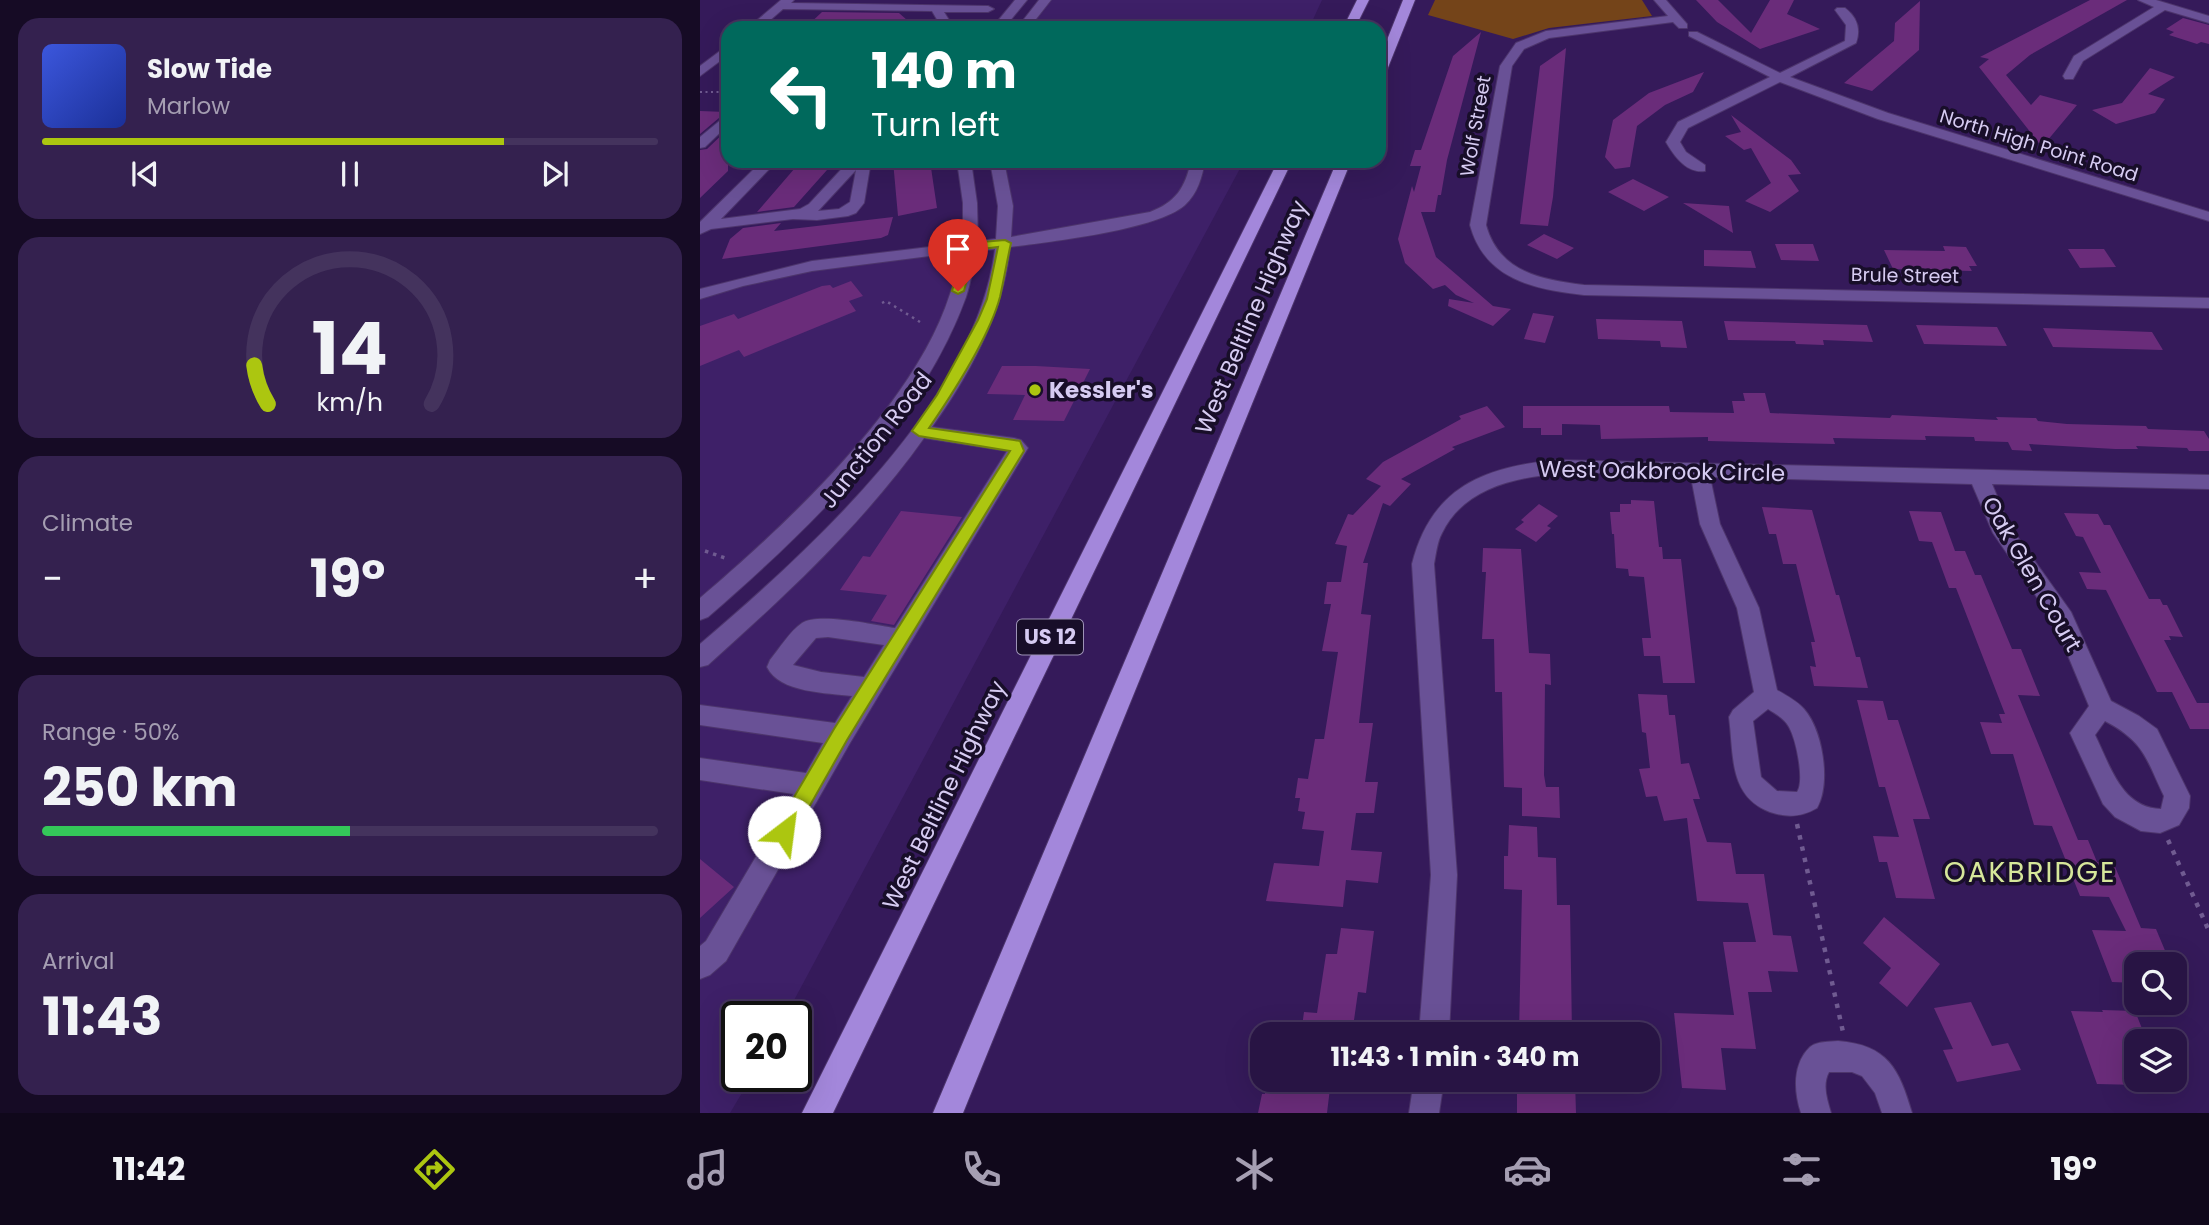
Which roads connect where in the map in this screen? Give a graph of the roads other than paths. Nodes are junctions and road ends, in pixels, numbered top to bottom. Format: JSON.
{"nodes":[{"id":1,"x":1021,"y":0,"type":"edge"},
{"id":2,"x":1045,"y":0,"type":"edge"},
{"id":3,"x":1363,"y":0,"type":"edge"},
{"id":4,"x":1409,"y":0,"type":"edge"},
{"id":5,"x":1660,"y":0,"type":"edge"},
{"id":6,"x":2144,"y":0,"type":"edge"},
{"id":7,"x":784,"y":3,"type":"edge"},
{"id":8,"x":2163,"y":6,"type":"junction"},
{"id":9,"x":936,"y":8,"type":"junction"},
{"id":10,"x":988,"y":9,"type":"dead end"},
{"id":11,"x":1841,"y":10,"type":"dead end"},
{"id":12,"x":1675,"y":18,"type":"junction"},
{"id":13,"x":2209,"y":20,"type":"edge"},
{"id":14,"x":762,"y":21,"type":"edge"},
{"id":15,"x":944,"y":21,"type":"edge"},
{"id":16,"x":1004,"y":21,"type":"edge"},
{"id":17,"x":1028,"y":21,"type":"edge"},
{"id":18,"x":1352,"y":21,"type":"edge"},
{"id":19,"x":721,"y":55,"type":"edge"},
{"id":20,"x":1386,"y":58,"type":"edge"},
{"id":21,"x":700,"y":72,"type":"edge"},
{"id":22,"x":2068,"y":76,"type":"dead end"},
{"id":23,"x":1776,"y":80,"type":"junction"},
{"id":24,"x":721,"y":124,"type":"edge"},
{"id":25,"x":700,"y":144,"type":"edge"},
{"id":26,"x":763,"y":168,"type":"edge"},
{"id":27,"x":850,"y":168,"type":"edge"},
{"id":28,"x":864,"y":168,"type":"edge"},
{"id":29,"x":965,"y":168,"type":"edge"},
{"id":30,"x":998,"y":168,"type":"edge"},
{"id":31,"x":1195,"y":168,"type":"edge"},
{"id":32,"x":1282,"y":168,"type":"edge"},
{"id":33,"x":1341,"y":168,"type":"edge"},
{"id":34,"x":1700,"y":168,"type":"dead end"},
{"id":35,"x":2185,"y":210,"type":"junction"},
{"id":36,"x":788,"y":217,"type":"junction"},
{"id":37,"x":2209,"y":217,"type":"edge"},
{"id":38,"x":705,"y":222,"type":"edge"},
{"id":39,"x":2209,"y":224,"type":"edge"},
{"id":40,"x":1005,"y":243,"type":"junction"},
{"id":41,"x":970,"y":247,"type":"junction"},
{"id":42,"x":1600,"y":290,"type":"joint"},
{"id":43,"x":700,"y":294,"type":"edge"},
{"id":44,"x":2209,"y":303,"type":"edge"},
{"id":45,"x":919,"y":431,"type":"junction"},
{"id":46,"x":1699,"y":470,"type":"junction"},
{"id":47,"x":1980,"y":478,"type":"junction"},
{"id":48,"x":2209,"y":482,"type":"edge"},
{"id":49,"x":700,"y":611,"type":"edge"},
{"id":50,"x":901,"y":638,"type":"junction"},
{"id":51,"x":700,"y":658,"type":"edge"},
{"id":52,"x":870,"y":688,"type":"junction"},
{"id":53,"x":1767,"y":696,"type":"junction"},
{"id":54,"x":2102,"y":708,"type":"junction"},
{"id":55,"x":700,"y":715,"type":"edge"},
{"id":56,"x":841,"y":734,"type":"junction"},
{"id":57,"x":700,"y":769,"type":"edge"},
{"id":58,"x":811,"y":785,"type":"junction"},
{"id":59,"x":700,"y":964,"type":"edge"},
{"id":60,"x":1435,"y":1022,"type":"edge"},
{"id":61,"x":1427,"y":1092,"type":"edge"},
{"id":62,"x":817,"y":1113,"type":"edge"},
{"id":63,"x":948,"y":1113,"type":"edge"},
{"id":64,"x":1424,"y":1113,"type":"edge"},
{"id":65,"x":1816,"y":1113,"type":"edge"},
{"id":66,"x":1897,"y":1113,"type":"edge"}],
"edges":[{"from":1,"to":16,"type":"street"},
{"from":2,"to":17,"type":"street"},
{"from":3,"to":18,"type":"highway"},
{"from":4,"to":20,"type":"highway"},
{"from":5,"to":12,"type":"street","name":"North High Point Road"},
{"from":6,"to":8,"type":"street"},
{"from":7,"to":9,"type":"street"},
{"from":7,"to":14,"type":"street"},
{"from":8,"to":13,"type":"street"},
{"from":8,"to":22,"type":"street"},
{"from":9,"to":10,"type":"street"},
{"from":9,"to":15,"type":"street"},
{"from":11,"to":23,"type":"street"},
{"from":12,"to":23,"type":"street","name":"North High Point Road"},
{"from":12,"to":42,"type":"street","name":"Wolf Street"},
{"from":19,"to":21,"type":"street"},
{"from":23,"to":34,"type":"street"},
{"from":23,"to":35,"type":"street","name":"North High Point Road"},
{"from":24,"to":25,"type":"street"},
{"from":26,"to":38,"type":"street"},
{"from":27,"to":36,"type":"street"},
{"from":28,"to":36,"type":"street"},
{"from":29,"to":41,"type":"street","name":"Junction Road"},
{"from":30,"to":40,"type":"street","name":"Junction Road"},
{"from":31,"to":40,"type":"street"},
{"from":32,"to":62,"type":"highway","name":"West Beltline Highway","number":"US 12"},
{"from":33,"to":63,"type":"highway","name":"West Beltline Highway"},
{"from":35,"to":37,"type":"street","name":"North High Point Road"},
{"from":35,"to":39,"type":"street","name":"North High Point Road"},
{"from":36,"to":38,"type":"street"},
{"from":40,"to":41,"type":"street"},
{"from":40,"to":45,"type":"street","name":"Junction Road"},
{"from":41,"to":43,"type":"street"},
{"from":41,"to":49,"type":"street","name":"Junction Road"},
{"from":42,"to":44,"type":"street","name":"Brule Street"},
{"from":45,"to":50,"type":"street"},
{"from":45,"to":51,"type":"street","name":"Junction Road"},
{"from":46,"to":47,"type":"street","name":"West Oakbrook Circle"},
{"from":46,"to":53,"type":"street"},
{"from":46,"to":60,"type":"street","name":"West Oakbrook Circle"},
{"from":47,"to":48,"type":"street","name":"West Oakbrook Circle"},
{"from":47,"to":54,"type":"street","name":"Oak Glen Court"},
{"from":50,"to":52,"type":"street"},
{"from":50,"to":52,"type":"street"},
{"from":52,"to":56,"type":"street"},
{"from":53,"to":53,"type":"street"},
{"from":54,"to":54,"type":"street"},
{"from":55,"to":56,"type":"street"},
{"from":56,"to":58,"type":"street"},
{"from":57,"to":58,"type":"street"},
{"from":58,"to":59,"type":"street"},
{"from":61,"to":64,"type":"street"},
{"from":65,"to":66,"type":"street"}]}
